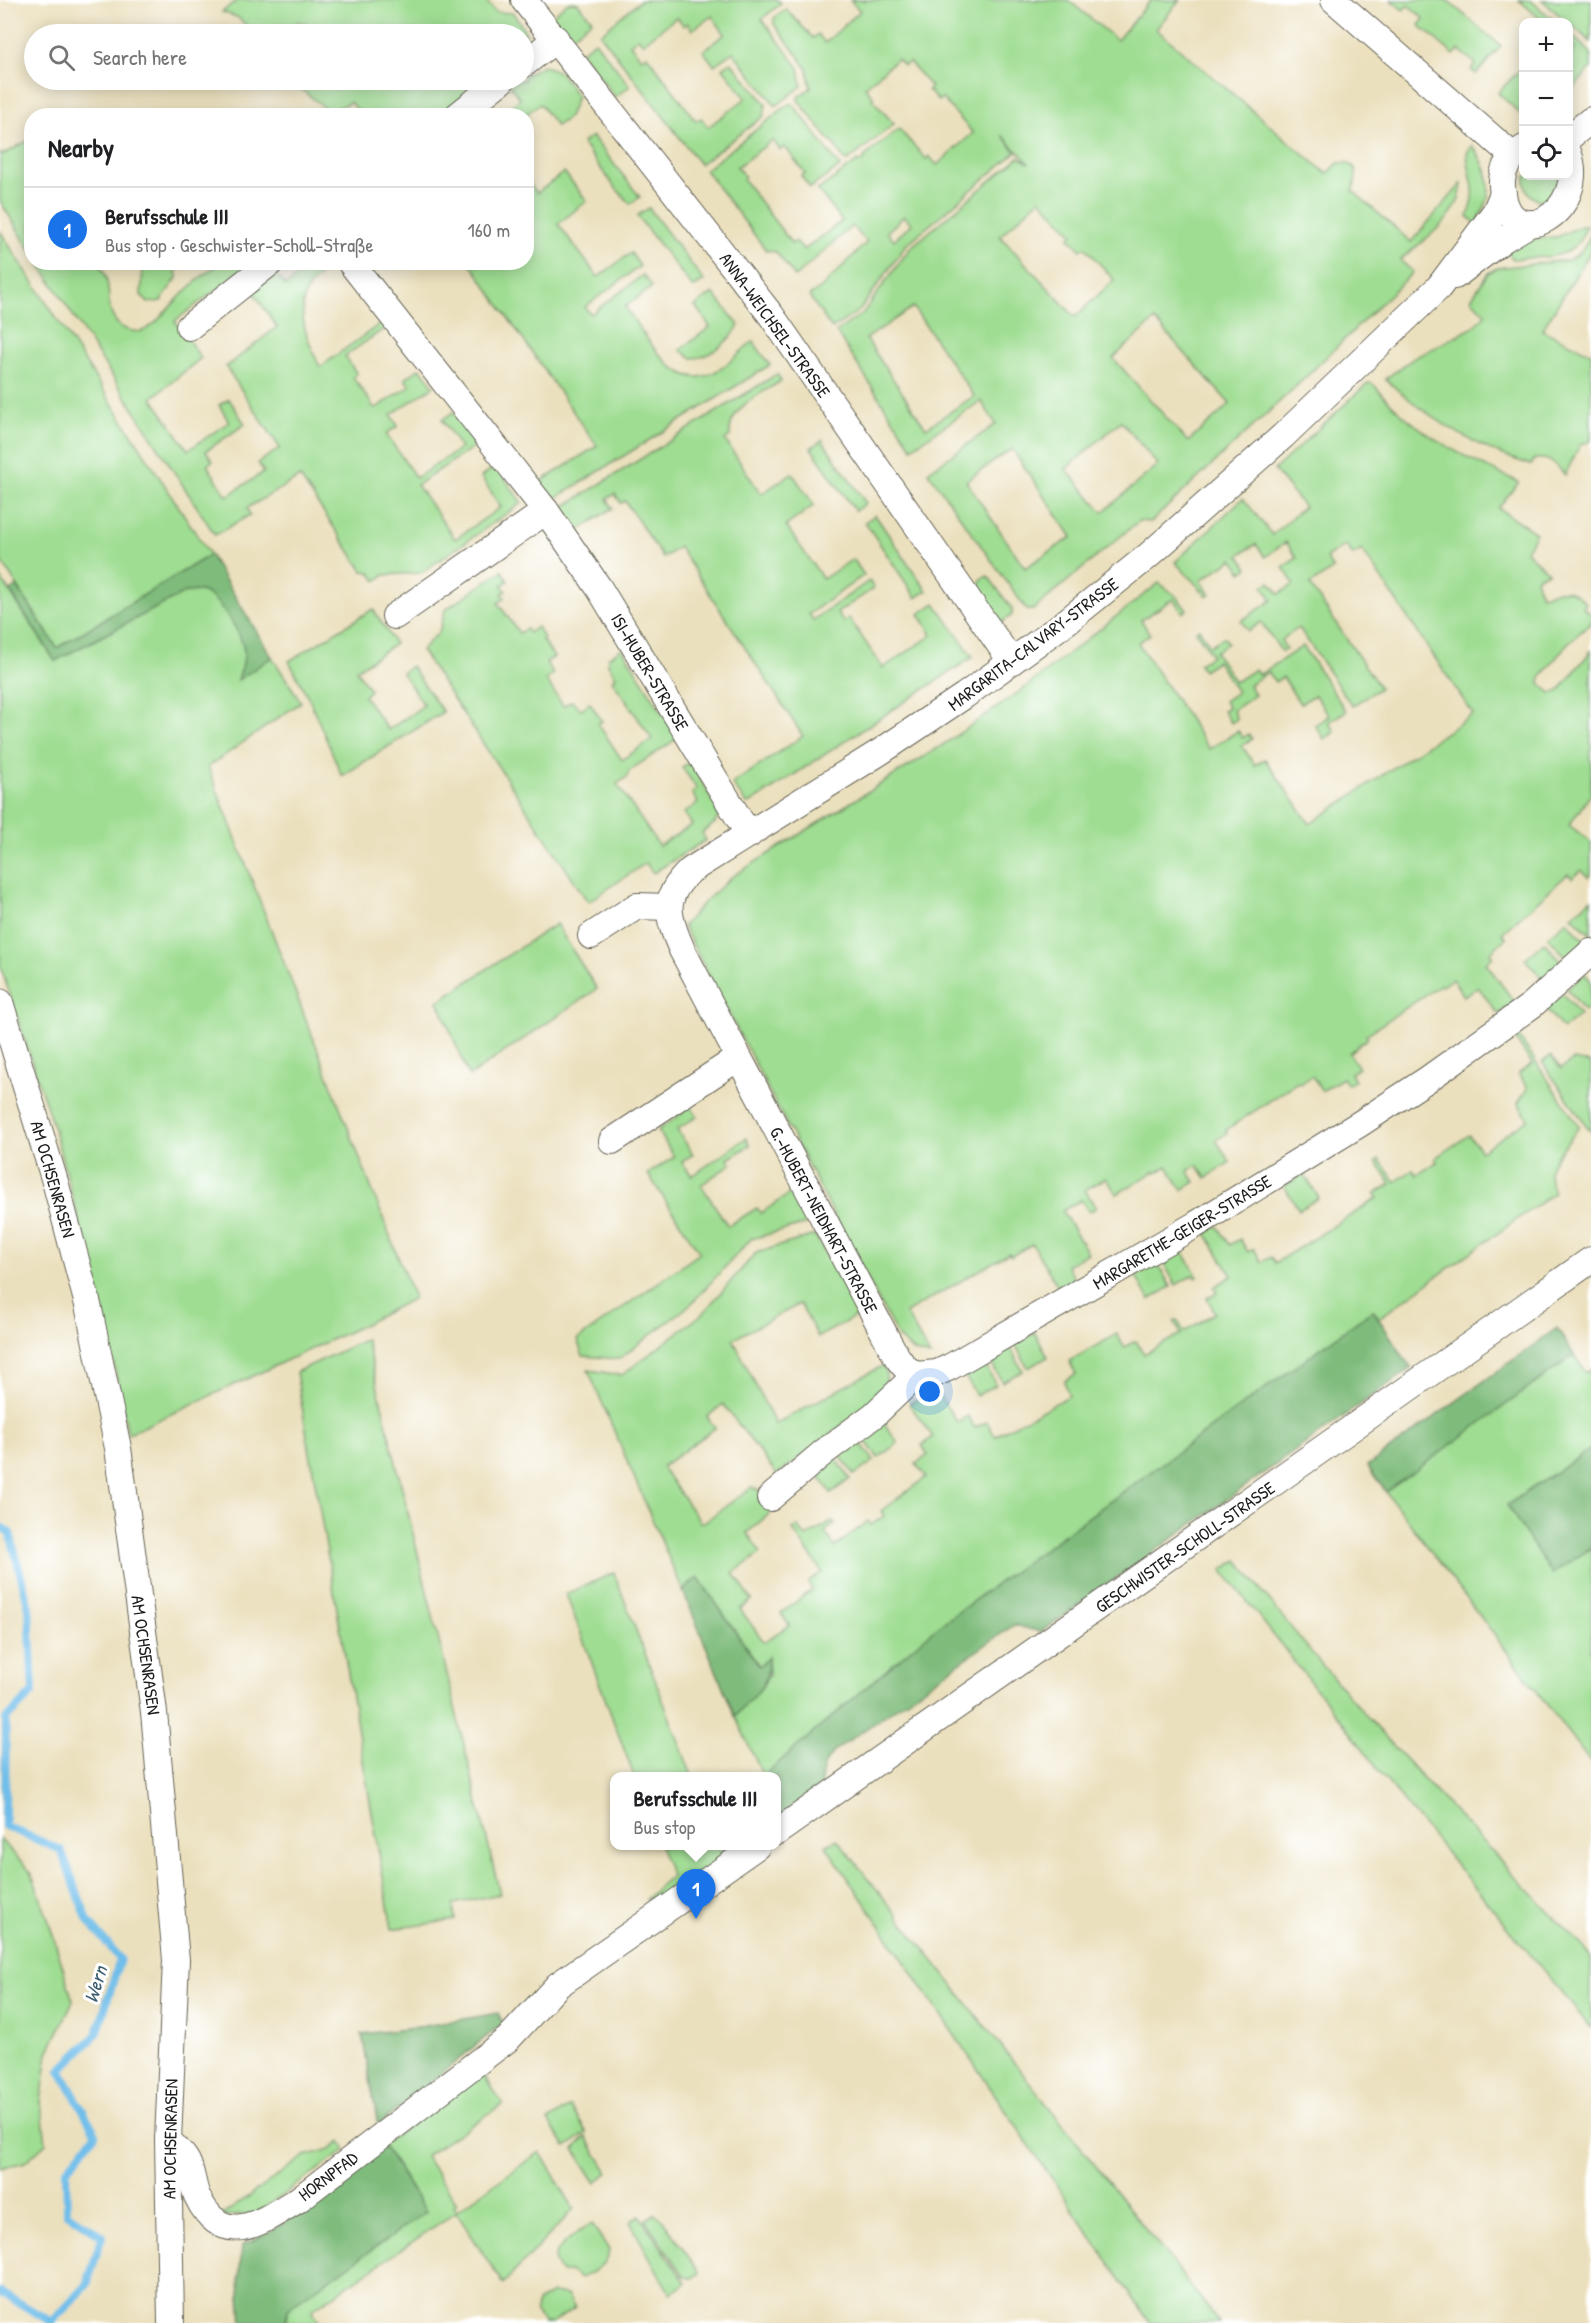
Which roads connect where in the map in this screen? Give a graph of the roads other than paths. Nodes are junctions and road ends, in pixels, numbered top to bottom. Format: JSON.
{"nodes":[{"id":1,"x":524,"y":0,"type":"edge"},
{"id":2,"x":1334,"y":0,"type":"edge"},
{"id":3,"x":556,"y":39,"type":"junction"},
{"id":4,"x":534,"y":56,"type":"edge"},
{"id":5,"x":490,"y":90,"type":"edge"},
{"id":6,"x":467,"y":108,"type":"edge"},
{"id":7,"x":1591,"y":120,"type":"edge"},
{"id":8,"x":1573,"y":135,"type":"edge"},
{"id":9,"x":1518,"y":152,"type":"edge"},
{"id":10,"x":1581,"y":162,"type":"edge"},
{"id":11,"x":1503,"y":194,"type":"junction"},
{"id":12,"x":1532,"y":223,"type":"junction"},
{"id":13,"x":261,"y":270,"type":"edge"},
{"id":14,"x":356,"y":270,"type":"edge"},
{"id":15,"x":1440,"y":286,"type":"junction"},
{"id":16,"x":189,"y":327,"type":"dead end"},
{"id":17,"x":546,"y":511,"type":"junction"},
{"id":18,"x":395,"y":616,"type":"dead end"},
{"id":19,"x":1011,"y":661,"type":"junction"},
{"id":20,"x":749,"y":835,"type":"junction"},
{"id":21,"x":669,"y":907,"type":"junction"},
{"id":22,"x":591,"y":936,"type":"dead end"},
{"id":23,"x":1591,"y":952,"type":"edge"},
{"id":24,"x":0,"y":1002,"type":"edge"},
{"id":25,"x":738,"y":1058,"type":"junction"},
{"id":26,"x":612,"y":1141,"type":"dead end"},
{"id":27,"x":1591,"y":1260,"type":"edge"},
{"id":28,"x":916,"y":1375,"type":"junction"},
{"id":29,"x":770,"y":1498,"type":"dead end"},
{"id":30,"x":781,"y":1829,"type":"edge"},
{"id":31,"x":750,"y":1850,"type":"edge"},
{"id":32,"x":168,"y":2140,"type":"junction"},
{"id":33,"x":171,"y":2323,"type":"edge"}],
"edges":[{"from":1,"to":3,"type":"street","name":"ANNA-WEICHSEL-STRASSE"},
{"from":2,"to":9,"type":"street"},
{"from":3,"to":4,"type":"street"},
{"from":3,"to":19,"type":"street","name":"ANNA-WEICHSEL-STRASSE"},
{"from":5,"to":6,"type":"street"},
{"from":7,"to":8,"type":"street"},
{"from":9,"to":11,"type":"street"},
{"from":10,"to":12,"type":"street"},
{"from":11,"to":12,"type":"street"},
{"from":11,"to":15,"type":"street"},
{"from":12,"to":15,"type":"street"},
{"from":13,"to":16,"type":"street"},
{"from":14,"to":17,"type":"street","name":"ISI-HUBER-STRASSE"},
{"from":15,"to":19,"type":"street","name":"MARGARITA-CALVARY-STRASSE"},
{"from":17,"to":18,"type":"street"},
{"from":17,"to":20,"type":"street","name":"ISI-HUBER-STRASSE"},
{"from":19,"to":20,"type":"street","name":"MARGARITA-CALVARY-STRASSE"},
{"from":20,"to":21,"type":"street","name":"MARGARITA-CALVARY-STRASSE"},
{"from":21,"to":22,"type":"street"},
{"from":21,"to":25,"type":"street","name":"G.-HUBERT-NEIDHART-STRASSE"},
{"from":23,"to":28,"type":"street","name":"MARGARETHE-GEIGER-STRASSE"},
{"from":24,"to":32,"type":"street","name":"AM OCHSENRASEN"},
{"from":25,"to":26,"type":"street"},
{"from":25,"to":28,"type":"street","name":"G.-HUBERT-NEIDHART-STRASSE"},
{"from":27,"to":30,"type":"street","name":"GESCHWISTER-SCHOLL-STRASSE"},
{"from":28,"to":29,"type":"street"},
{"from":31,"to":32,"type":"street","name":"HORNPFAD"},
{"from":32,"to":33,"type":"street","name":"AM OCHSENRASEN"}]}
